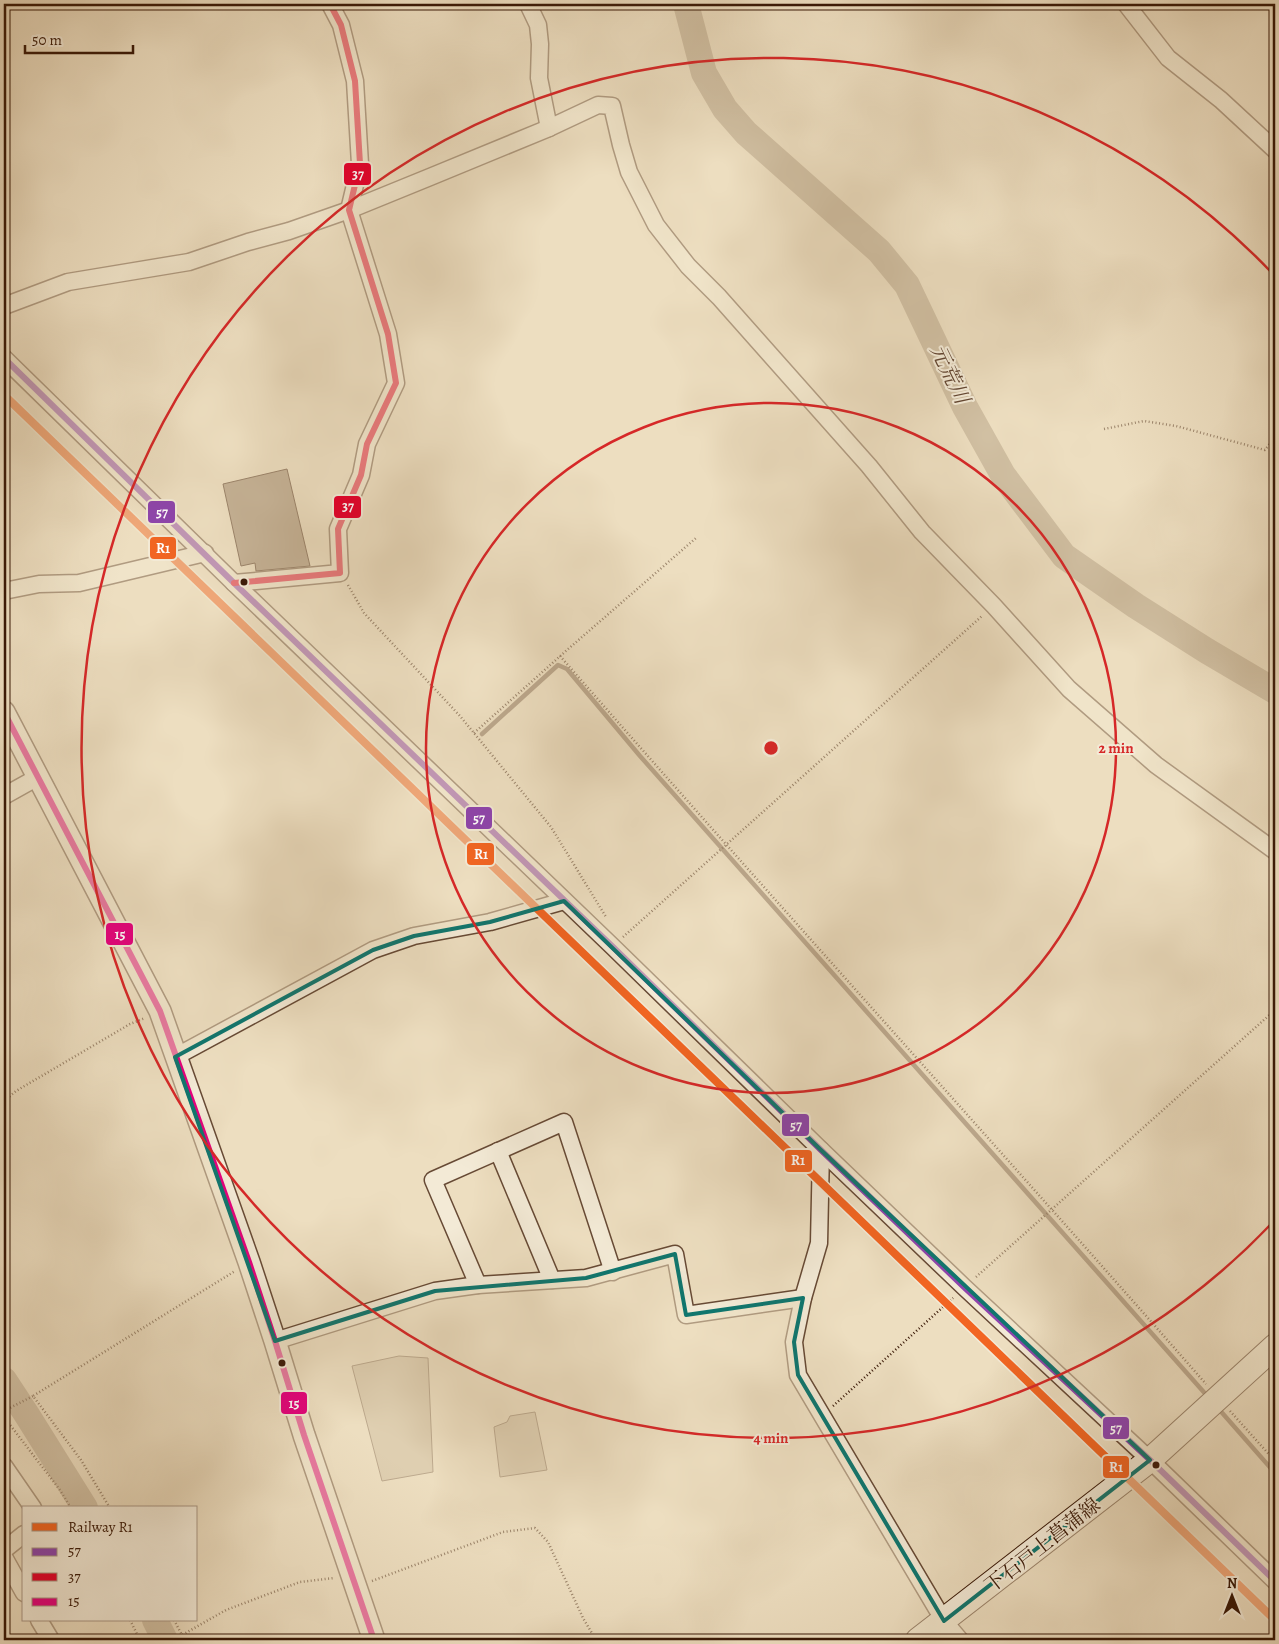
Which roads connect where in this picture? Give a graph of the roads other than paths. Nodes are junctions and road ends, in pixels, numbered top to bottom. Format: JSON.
{"nodes":[{"id":1,"x":330,"y":4,"type":"edge"},
{"id":2,"x":528,"y":4,"type":"edge"},
{"id":3,"x":1126,"y":4,"type":"edge"},
{"id":4,"x":549,"y":128,"type":"junction"},
{"id":5,"x":1275,"y":150,"type":"edge"},
{"id":6,"x":349,"y":210,"type":"junction"},
{"id":7,"x":4,"y":306,"type":"edge"},
{"id":8,"x":4,"y":358,"type":"edge"},
{"id":9,"x":205,"y":553,"type":"junction"},
{"id":10,"x":234,"y":582,"type":"junction"},
{"id":11,"x":4,"y":591,"type":"edge"},
{"id":12,"x":4,"y":712,"type":"edge"},
{"id":13,"x":38,"y":777,"type":"junction"},
{"id":14,"x":4,"y":796,"type":"edge"},
{"id":15,"x":1275,"y":851,"type":"edge"},
{"id":16,"x":564,"y":901,"type":"junction"},
{"id":17,"x":175,"y":1057,"type":"junction"},
{"id":18,"x":820,"y":1150,"type":"junction"},
{"id":19,"x":498,"y":1151,"type":"junction"},
{"id":20,"x":613,"y":1272,"type":"junction"},
{"id":21,"x":552,"y":1280,"type":"junction"},
{"id":22,"x":478,"y":1285,"type":"junction"},
{"id":23,"x":803,"y":1298,"type":"junction"},
{"id":24,"x":276,"y":1341,"type":"junction"},
{"id":25,"x":1275,"y":1346,"type":"edge"},
{"id":26,"x":1150,"y":1460,"type":"junction"},
{"id":27,"x":4,"y":1466,"type":"edge"},
{"id":28,"x":32,"y":1506,"type":"edge"},
{"id":29,"x":22,"y":1536,"type":"edge"},
{"id":30,"x":4,"y":1550,"type":"edge"},
{"id":31,"x":4,"y":1557,"type":"edge"},
{"id":32,"x":1275,"y":1581,"type":"edge"},
{"id":33,"x":22,"y":1588,"type":"edge"},
{"id":34,"x":944,"y":1621,"type":"junction"},
{"id":35,"x":41,"y":1622,"type":"edge"},
{"id":36,"x":51,"y":1640,"type":"edge"},
{"id":37,"x":374,"y":1640,"type":"edge"},
{"id":38,"x":918,"y":1640,"type":"edge"},
{"id":39,"x":960,"y":1640,"type":"edge"}],
"edges":[{"from":1,"to":6,"type":"street"},
{"from":2,"to":4,"type":"street"},
{"from":3,"to":5,"type":"street"},
{"from":4,"to":6,"type":"street"},
{"from":4,"to":15,"type":"street"},
{"from":6,"to":7,"type":"street"},
{"from":6,"to":10,"type":"street"},
{"from":8,"to":9,"type":"street"},
{"from":9,"to":10,"type":"street"},
{"from":9,"to":11,"type":"street"},
{"from":10,"to":16,"type":"street"},
{"from":12,"to":13,"type":"street"},
{"from":13,"to":14,"type":"street"},
{"from":13,"to":17,"type":"street"},
{"from":16,"to":17,"type":"street"},
{"from":16,"to":18,"type":"street"},
{"from":17,"to":24,"type":"street"},
{"from":18,"to":23,"type":"street"},
{"from":18,"to":26,"type":"street"},
{"from":19,"to":20,"type":"street"},
{"from":19,"to":21,"type":"street"},
{"from":19,"to":22,"type":"street"},
{"from":20,"to":21,"type":"street"},
{"from":20,"to":23,"type":"street"},
{"from":21,"to":22,"type":"street"},
{"from":22,"to":24,"type":"street"},
{"from":23,"to":34,"type":"street"},
{"from":24,"to":37,"type":"street"},
{"from":25,"to":26,"type":"main road","name":"下石戸上菖蒲線"},
{"from":26,"to":32,"type":"street"},
{"from":26,"to":34,"type":"main road","name":"下石戸上菖蒲線"},
{"from":27,"to":28,"type":"street"},
{"from":29,"to":30,"type":"street"},
{"from":31,"to":33,"type":"street"},
{"from":34,"to":38,"type":"main road","name":"下石戸上菖蒲線"},
{"from":34,"to":39,"type":"street"},
{"from":35,"to":36,"type":"street"}]}
